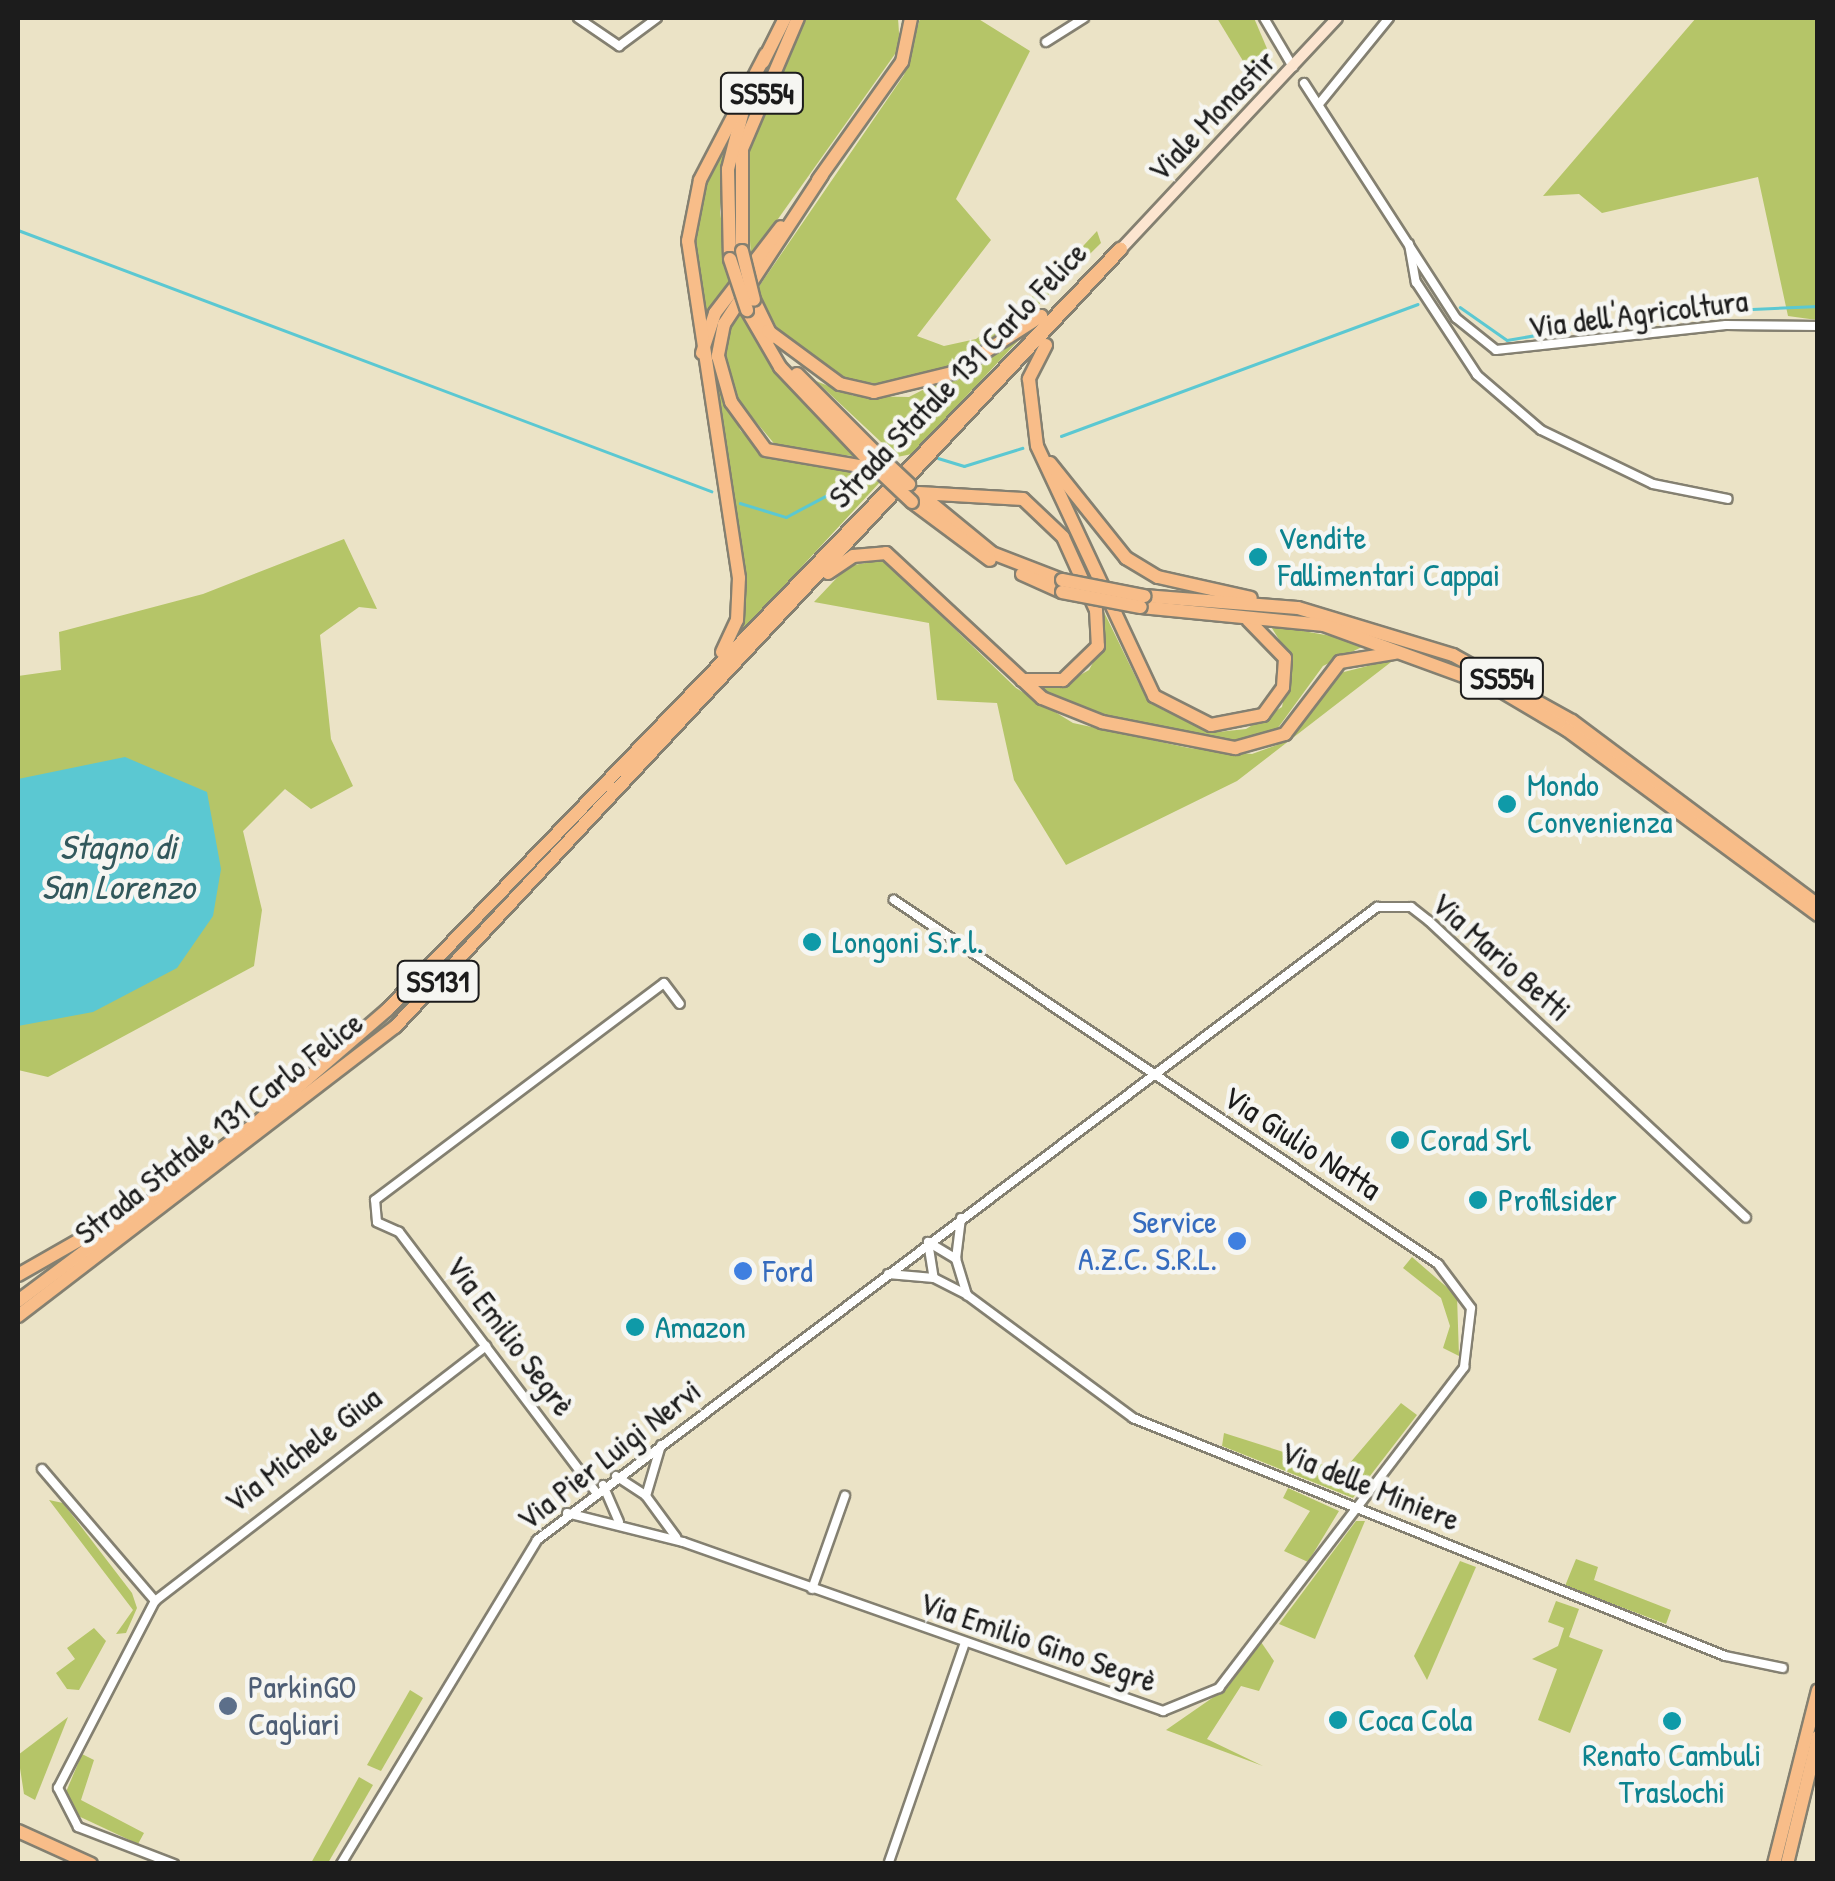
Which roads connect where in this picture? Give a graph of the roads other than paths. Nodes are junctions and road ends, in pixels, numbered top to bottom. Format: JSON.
{"nodes":[{"id":1,"x":578,"y":18,"type":"edge"},
{"id":2,"x":657,"y":18,"type":"edge"},
{"id":3,"x":785,"y":18,"type":"edge"},
{"id":4,"x":798,"y":18,"type":"edge"},
{"id":5,"x":911,"y":18,"type":"edge"},
{"id":6,"x":1084,"y":18,"type":"edge"},
{"id":7,"x":1264,"y":18,"type":"edge"},
{"id":8,"x":1338,"y":18,"type":"edge"},
{"id":9,"x":1389,"y":18,"type":"edge"},
{"id":10,"x":1046,"y":42,"type":"dead end"},
{"id":11,"x":766,"y":54,"type":"junction"},
{"id":12,"x":1293,"y":67,"type":"junction"},
{"id":13,"x":1304,"y":83,"type":"dead end"},
{"id":14,"x":1319,"y":104,"type":"junction"},
{"id":15,"x":822,"y":174,"type":"junction"},
{"id":16,"x":1409,"y":242,"type":"junction"},
{"id":17,"x":1121,"y":249,"type":"joint"},
{"id":18,"x":736,"y":255,"type":"junction"},
{"id":19,"x":1091,"y":280,"type":"junction"},
{"id":20,"x":751,"y":305,"type":"junction"},
{"id":21,"x":1818,"y":326,"type":"edge"},
{"id":22,"x":768,"y":331,"type":"junction"},
{"id":23,"x":702,"y":355,"type":"junction"},
{"id":24,"x":1038,"y":446,"type":"junction"},
{"id":25,"x":878,"y":463,"type":"junction"},
{"id":26,"x":913,"y":493,"type":"junction"},
{"id":27,"x":1728,"y":499,"type":"dead end"},
{"id":28,"x":807,"y":588,"type":"junction"},
{"id":29,"x":1142,"y":602,"type":"junction"},
{"id":30,"x":1298,"y":608,"type":"junction"},
{"id":31,"x":1232,"y":614,"type":"junction"},
{"id":32,"x":1437,"y":662,"type":"junction"},
{"id":33,"x":1020,"y":679,"type":"junction"},
{"id":34,"x":692,"y":693,"type":"junction"},
{"id":35,"x":1784,"y":894,"type":"junction"},
{"id":36,"x":894,"y":900,"type":"dead end"},
{"id":37,"x":1818,"y":905,"type":"edge"},
{"id":38,"x":1818,"y":915,"type":"edge"},
{"id":39,"x":1818,"y":925,"type":"edge"},
{"id":40,"x":680,"y":1004,"type":"dead end"},
{"id":41,"x":1151,"y":1076,"type":"junction"},
{"id":42,"x":146,"y":1205,"type":"junction"},
{"id":43,"x":961,"y":1218,"type":"junction"},
{"id":44,"x":1746,"y":1218,"type":"dead end"},
{"id":45,"x":127,"y":1236,"type":"junction"},
{"id":46,"x":928,"y":1242,"type":"junction"},
{"id":47,"x":956,"y":1259,"type":"junction"},
{"id":48,"x":888,"y":1274,"type":"junction"},
{"id":49,"x":18,"y":1275,"type":"edge"},
{"id":50,"x":934,"y":1278,"type":"junction"},
{"id":51,"x":967,"y":1295,"type":"junction"},
{"id":52,"x":18,"y":1301,"type":"edge"},
{"id":53,"x":18,"y":1316,"type":"edge"},
{"id":54,"x":18,"y":1325,"type":"edge"},
{"id":55,"x":486,"y":1346,"type":"junction"},
{"id":56,"x":663,"y":1440,"type":"junction"},
{"id":57,"x":42,"y":1469,"type":"dead end"},
{"id":58,"x":616,"y":1476,"type":"junction"},
{"id":59,"x":599,"y":1488,"type":"junction"},
{"id":60,"x":646,"y":1496,"type":"junction"},
{"id":61,"x":846,"y":1496,"type":"dead end"},
{"id":62,"x":1354,"y":1508,"type":"junction"},
{"id":63,"x":567,"y":1513,"type":"junction"},
{"id":64,"x":619,"y":1522,"type":"junction"},
{"id":65,"x":683,"y":1542,"type":"junction"},
{"id":66,"x":812,"y":1589,"type":"junction"},
{"id":67,"x":155,"y":1601,"type":"junction"},
{"id":68,"x":964,"y":1645,"type":"junction"},
{"id":69,"x":1783,"y":1668,"type":"dead end"},
{"id":70,"x":1818,"y":1690,"type":"edge"},
{"id":71,"x":1818,"y":1738,"type":"edge"},
{"id":72,"x":18,"y":1831,"type":"edge"},
{"id":73,"x":343,"y":1862,"type":"edge"},
{"id":74,"x":889,"y":1862,"type":"edge"},
{"id":75,"x":91,"y":1864,"type":"edge"},
{"id":76,"x":174,"y":1864,"type":"edge"},
{"id":77,"x":1774,"y":1864,"type":"edge"},
{"id":78,"x":1787,"y":1864,"type":"edge"}],
"edges":[{"from":1,"to":2,"type":"street"},
{"from":3,"to":11,"type":"highway","number":"SS554"},
{"from":4,"to":18,"type":"highway","number":"SS554"},
{"from":5,"to":15,"type":"highway"},
{"from":6,"to":10,"type":"street"},
{"from":7,"to":12,"type":"street"},
{"from":8,"to":12,"type":"main road","name":"Viale Monastir"},
{"from":9,"to":14,"type":"street"},
{"from":11,"to":18,"type":"highway","number":"SS554"},
{"from":11,"to":23,"type":"highway"},
{"from":12,"to":17,"type":"main road","name":"Viale Monastir"},
{"from":13,"to":14,"type":"street","name":"Via dell'Agricoltura"},
{"from":14,"to":16,"type":"street","name":"Via dell'Agricoltura"},
{"from":15,"to":23,"type":"highway"},
{"from":15,"to":25,"type":"highway"},
{"from":16,"to":21,"type":"street","name":"Via dell'Agricoltura"},
{"from":16,"to":27,"type":"street"},
{"from":17,"to":19,"type":"highway","name":"Strada Statale 131 Carlo Felice","number":"SS131"},
{"from":18,"to":20,"type":"highway","number":"SS554","bridge":true},
{"from":19,"to":22,"type":"highway"},
{"from":19,"to":24,"type":"highway"},
{"from":19,"to":28,"type":"highway","name":"Strada Statale 131 Carlo Felice","number":"SS131"},
{"from":19,"to":34,"type":"highway","name":"Strada Statale 131 Carlo Felice","number":"SS131"},
{"from":20,"to":22,"type":"highway","number":"SS554"},
{"from":20,"to":25,"type":"highway","number":"SS554"},
{"from":22,"to":25,"type":"highway","number":"SS554"},
{"from":23,"to":34,"type":"highway"},
{"from":24,"to":30,"type":"highway"},
{"from":24,"to":31,"type":"highway"},
{"from":25,"to":26,"type":"highway","number":"SS554","bridge":true},
{"from":26,"to":29,"type":"highway","number":"SS554","bridge":true},
{"from":26,"to":33,"type":"highway"},
{"from":28,"to":33,"type":"highway"},
{"from":28,"to":45,"type":"highway","name":"Strada Statale 131 Carlo Felice","number":"SS131"},
{"from":29,"to":30,"type":"highway","number":"SS554"},
{"from":29,"to":31,"type":"highway","number":"SS554"},
{"from":30,"to":37,"type":"highway","number":"SS554"},
{"from":31,"to":32,"type":"highway","number":"SS554"},
{"from":32,"to":33,"type":"highway"},
{"from":32,"to":35,"type":"highway","number":"SS554"},
{"from":34,"to":42,"type":"highway","name":"Strada Statale 131 Carlo Felice","number":"SS131"},
{"from":35,"to":38,"type":"highway","number":"SS554"},
{"from":35,"to":39,"type":"highway"},
{"from":36,"to":41,"type":"street","name":"Via Giulio Natta"},
{"from":40,"to":55,"type":"street","name":"Via Emilio Segrè"},
{"from":41,"to":43,"type":"street","name":"Via Pier Luigi Nervi"},
{"from":41,"to":44,"type":"street","name":"Via Mario Betti"},
{"from":41,"to":62,"type":"street","name":"Via Giulio Natta"},
{"from":42,"to":49,"type":"highway"},
{"from":42,"to":52,"type":"highway","name":"Strada Statale 131 Carlo Felice","number":"SS131"},
{"from":43,"to":46,"type":"street","name":"Via Pier Luigi Nervi"},
{"from":43,"to":47,"type":"street"},
{"from":45,"to":53,"type":"highway","name":"Strada Statale 131 Carlo Felice","number":"SS131"},
{"from":45,"to":54,"type":"highway"},
{"from":46,"to":47,"type":"street"},
{"from":46,"to":48,"type":"street","name":"Via Pier Luigi Nervi"},
{"from":46,"to":50,"type":"street"},
{"from":47,"to":51,"type":"street"},
{"from":48,"to":50,"type":"street","name":"Via delle Miniere"},
{"from":48,"to":56,"type":"street","name":"Via Pier Luigi Nervi"},
{"from":50,"to":51,"type":"street","name":"Via delle Miniere"},
{"from":51,"to":62,"type":"street","name":"Via delle Miniere"},
{"from":55,"to":59,"type":"street","name":"Via Emilio Segrè"},
{"from":55,"to":67,"type":"street","name":"Via Michele Giua"},
{"from":56,"to":58,"type":"street","name":"Via Pier Luigi Nervi"},
{"from":56,"to":60,"type":"street"},
{"from":57,"to":67,"type":"street"},
{"from":58,"to":59,"type":"street","name":"Via Pier Luigi Nervi"},
{"from":58,"to":60,"type":"street"},
{"from":59,"to":63,"type":"street","name":"Via Pier Luigi Nervi"},
{"from":59,"to":64,"type":"street","name":"Via Emilio Segrè"},
{"from":60,"to":65,"type":"street"},
{"from":61,"to":66,"type":"street"},
{"from":62,"to":68,"type":"street","name":"Via Emilio Gino Segrè"},
{"from":62,"to":69,"type":"street","name":"Via delle Miniere"},
{"from":63,"to":64,"type":"street"},
{"from":63,"to":73,"type":"street","name":"Via Pier Luigi Nervi"},
{"from":64,"to":65,"type":"street"},
{"from":65,"to":66,"type":"street","name":"Via Emilio Gino Segrè"},
{"from":66,"to":68,"type":"street","name":"Via Emilio Gino Segrè"},
{"from":67,"to":76,"type":"street","name":"Via Michele Giua"},
{"from":68,"to":74,"type":"street"},
{"from":70,"to":77,"type":"highway"},
{"from":71,"to":78,"type":"highway"},
{"from":72,"to":75,"type":"highway"}]}
